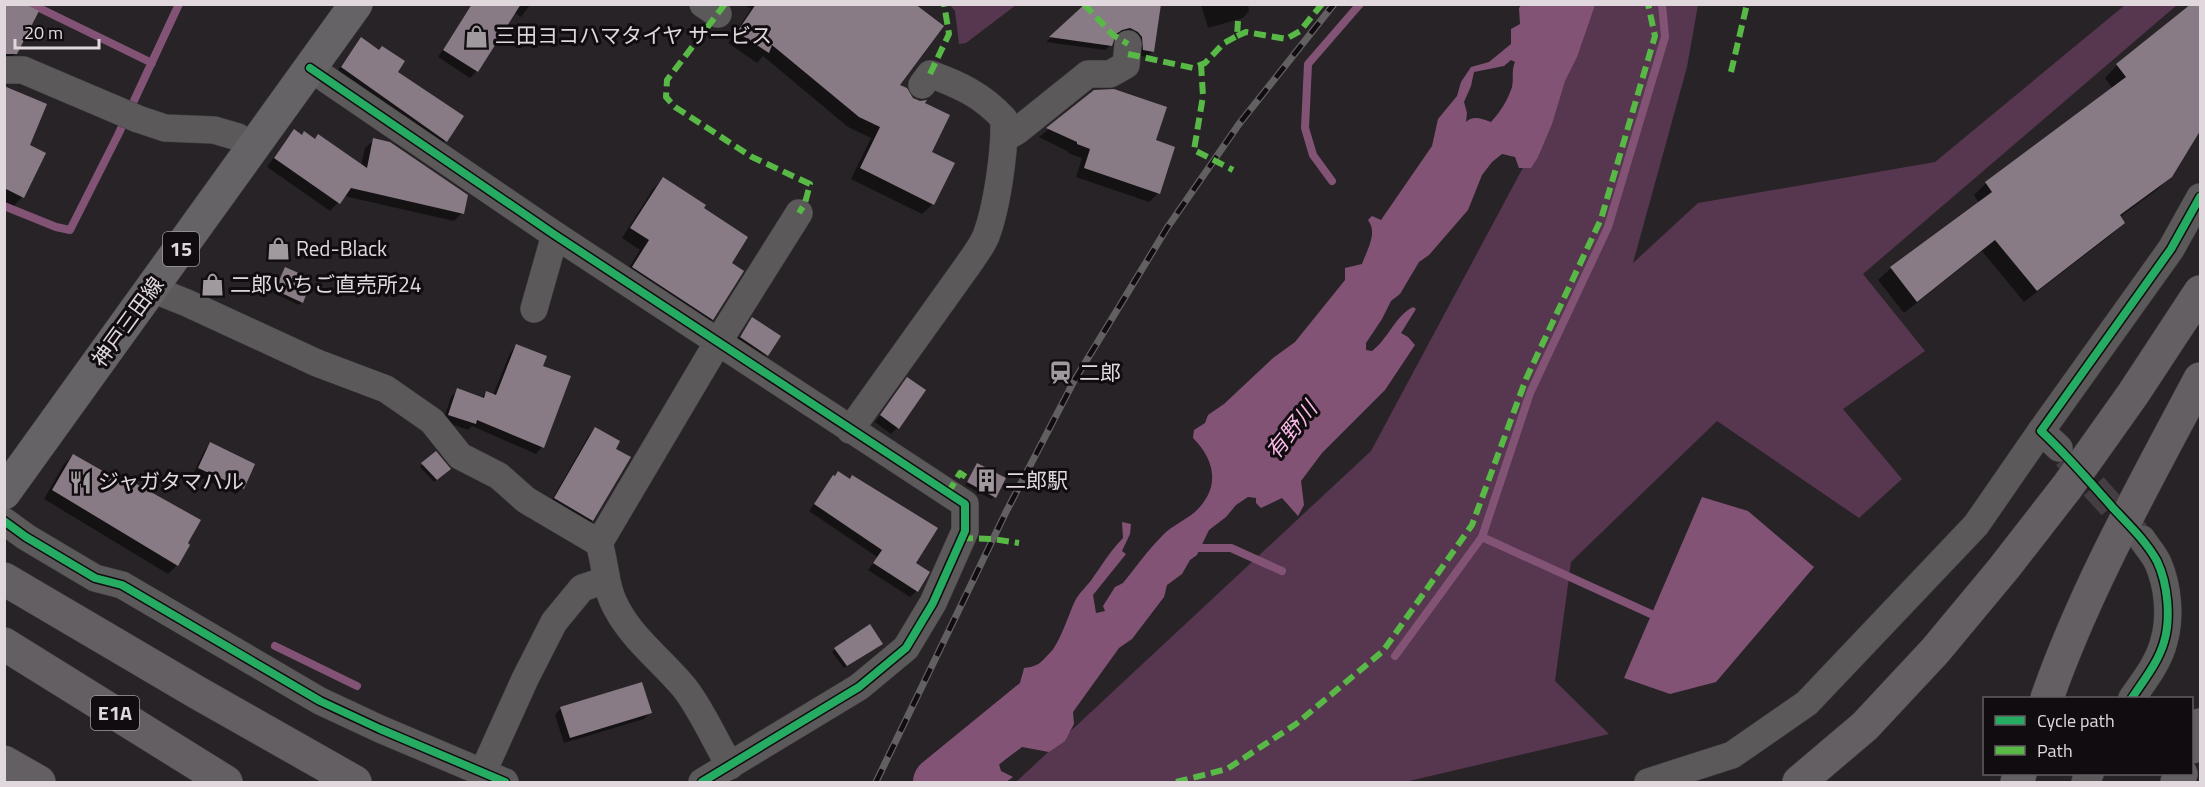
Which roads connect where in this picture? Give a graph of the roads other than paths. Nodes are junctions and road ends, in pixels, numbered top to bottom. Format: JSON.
{"nodes":[{"id":1,"x":356,"y":4,"type":"edge"},
{"id":2,"x":1128,"y":44,"type":"dead end"},
{"id":3,"x":310,"y":68,"type":"junction"},
{"id":4,"x":4,"y":70,"type":"edge"},
{"id":5,"x":922,"y":85,"type":"dead end"},
{"id":6,"x":1005,"y":138,"type":"junction"},
{"id":7,"x":254,"y":148,"type":"junction"},
{"id":8,"x":2200,"y":197,"type":"edge"},
{"id":9,"x":799,"y":213,"type":"dead end"},
{"id":10,"x":555,"y":235,"type":"junction"},
{"id":11,"x":152,"y":289,"type":"junction"},
{"id":12,"x":2200,"y":292,"type":"edge"},
{"id":13,"x":534,"y":309,"type":"dead end"},
{"id":14,"x":718,"y":342,"type":"junction"},
{"id":15,"x":2200,"y":378,"type":"edge"},
{"id":16,"x":850,"y":430,"type":"junction"},
{"id":17,"x":4,"y":493,"type":"edge"},
{"id":18,"x":4,"y":521,"type":"edge"},
{"id":19,"x":2142,"y":539,"type":"tunnel mouth"},
{"id":20,"x":599,"y":543,"type":"junction"},
{"id":21,"x":4,"y":579,"type":"edge"},
{"id":22,"x":606,"y":580,"type":"junction"},
{"id":23,"x":4,"y":644,"type":"edge"},
{"id":24,"x":2048,"y":697,"type":"edge"},
{"id":25,"x":2133,"y":697,"type":"edge"},
{"id":26,"x":2200,"y":725,"type":"edge"},
{"id":27,"x":2193,"y":744,"type":"edge"},
{"id":28,"x":4,"y":762,"type":"edge"},
{"id":29,"x":730,"y":766,"type":"junction"},
{"id":30,"x":494,"y":778,"type":"edge"},
{"id":31,"x":39,"y":783,"type":"edge"},
{"id":32,"x":226,"y":783,"type":"edge"},
{"id":33,"x":355,"y":783,"type":"edge"},
{"id":34,"x":702,"y":783,"type":"edge"},
{"id":35,"x":1648,"y":783,"type":"edge"},
{"id":36,"x":1799,"y":783,"type":"edge"}],
"edges":[{"from":1,"to":3,"type":"main road","name":"神戸三田線","number":"15"},
{"from":2,"to":6,"type":"street"},
{"from":3,"to":7,"type":"main road","name":"神戸三田線","number":"15"},
{"from":3,"to":10,"type":"street"},
{"from":4,"to":7,"type":"street"},
{"from":5,"to":6,"type":"street"},
{"from":6,"to":16,"type":"street"},
{"from":7,"to":11,"type":"main road","name":"神戸三田線","number":"15"},
{"from":8,"to":35,"type":"street"},
{"from":9,"to":14,"type":"street"},
{"from":10,"to":13,"type":"street"},
{"from":10,"to":14,"type":"street"},
{"from":11,"to":17,"type":"main road","name":"神戸三田線","number":"15"},
{"from":11,"to":20,"type":"street"},
{"from":12,"to":36,"type":"highway"},
{"from":14,"to":16,"type":"street"},
{"from":14,"to":20,"type":"street"},
{"from":15,"to":24,"type":"highway"},
{"from":16,"to":29,"type":"street"},
{"from":18,"to":30,"type":"street"},
{"from":19,"to":25,"type":"street"},
{"from":20,"to":22,"type":"street"},
{"from":21,"to":33,"type":"highway"},
{"from":22,"to":29,"type":"street"},
{"from":22,"to":30,"type":"street"},
{"from":23,"to":32,"type":"highway","number":"E1A"},
{"from":26,"to":27,"type":"highway"},
{"from":28,"to":31,"type":"highway"},
{"from":29,"to":34,"type":"street"}]}
